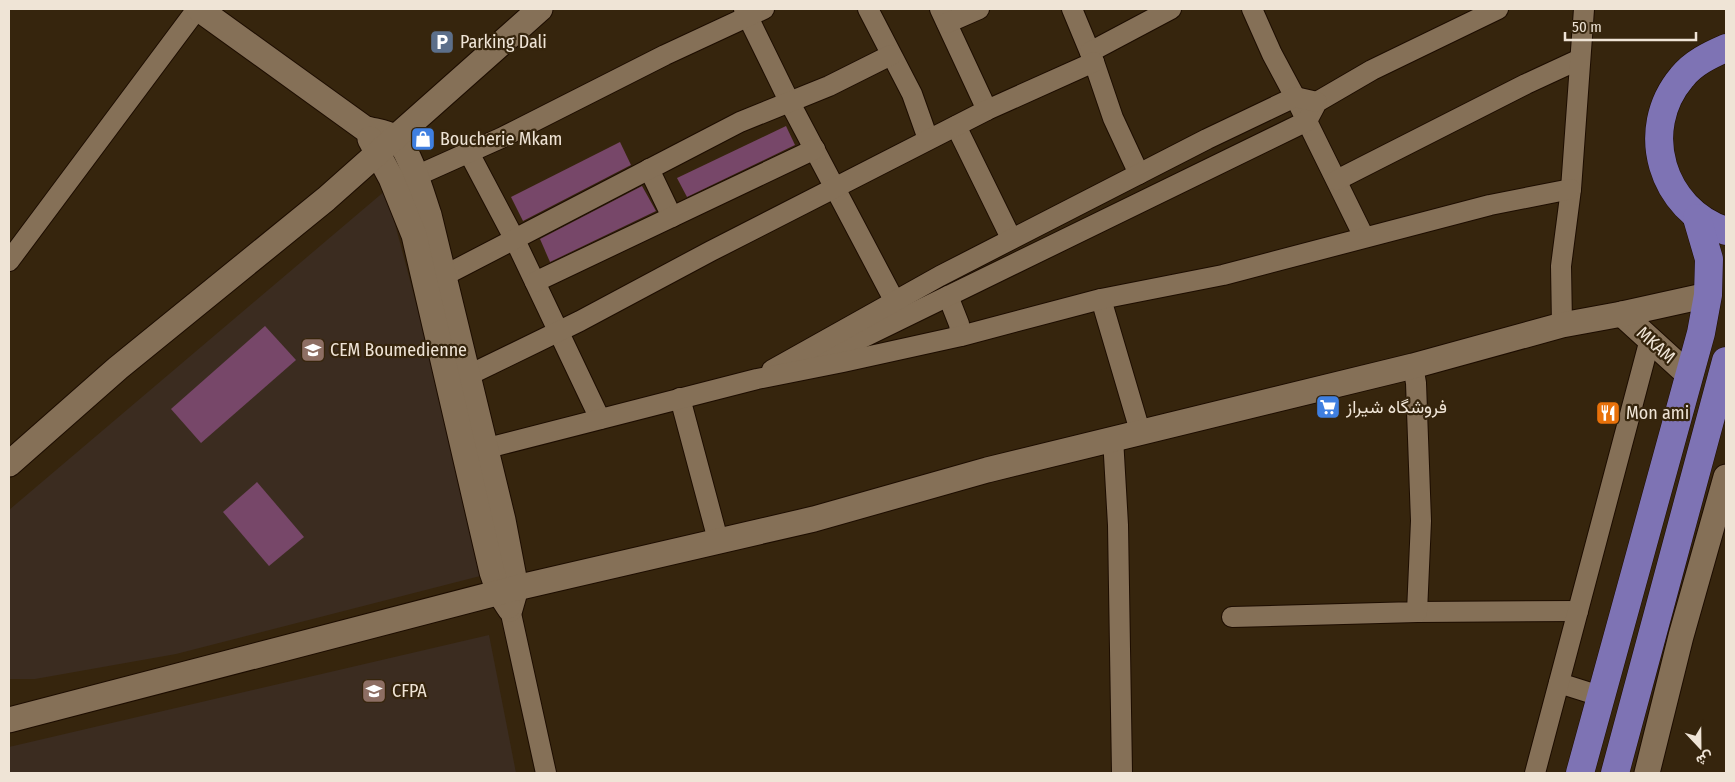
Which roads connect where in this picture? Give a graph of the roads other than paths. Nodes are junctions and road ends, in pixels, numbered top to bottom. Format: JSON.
{"nodes":[{"id":1,"x":198,"y":9,"type":"edge"},
{"id":2,"x":540,"y":9,"type":"edge"},
{"id":3,"x":868,"y":9,"type":"edge"},
{"id":4,"x":978,"y":9,"type":"edge"},
{"id":5,"x":1072,"y":9,"type":"edge"},
{"id":6,"x":1171,"y":9,"type":"edge"},
{"id":7,"x":1252,"y":9,"type":"edge"},
{"id":8,"x":1498,"y":9,"type":"edge"},
{"id":9,"x":1584,"y":9,"type":"edge"},
{"id":10,"x":752,"y":11,"type":"edge"},
{"id":11,"x":943,"y":16,"type":"edge"},
{"id":12,"x":1467,"y":16,"type":"edge"},
{"id":13,"x":1726,"y":38,"type":"edge"},
{"id":14,"x":1716,"y":52,"type":"edge"},
{"id":15,"x":891,"y":55,"type":"junction"},
{"id":16,"x":1092,"y":57,"type":"junction"},
{"id":17,"x":1580,"y":59,"type":"junction"},
{"id":18,"x":1296,"y":97,"type":"junction"},
{"id":19,"x":1317,"y":102,"type":"junction"},
{"id":20,"x":790,"y":103,"type":"junction"},
{"id":21,"x":987,"y":110,"type":"junction"},
{"id":22,"x":1307,"y":120,"type":"junction"},
{"id":23,"x":956,"y":126,"type":"junction"},
{"id":24,"x":364,"y":128,"type":"junction"},
{"id":25,"x":395,"y":138,"type":"junction"},
{"id":26,"x":928,"y":139,"type":"junction"},
{"id":27,"x":815,"y":149,"type":"junction"},
{"id":28,"x":469,"y":153,"type":"junction"},
{"id":29,"x":376,"y":154,"type":"junction"},
{"id":30,"x":649,"y":169,"type":"junction"},
{"id":31,"x":1139,"y":174,"type":"junction"},
{"id":32,"x":416,"y":176,"type":"junction"},
{"id":33,"x":1337,"y":180,"type":"junction"},
{"id":34,"x":836,"y":187,"type":"junction"},
{"id":35,"x":1570,"y":189,"type":"junction"},
{"id":36,"x":1079,"y":205,"type":"junction"},
{"id":37,"x":672,"y":217,"type":"junction"},
{"id":38,"x":1697,"y":218,"type":"junction"},
{"id":39,"x":1088,"y":226,"type":"junction"},
{"id":40,"x":1726,"y":232,"type":"edge"},
{"id":41,"x":1364,"y":237,"type":"junction"},
{"id":42,"x":514,"y":238,"type":"junction"},
{"id":43,"x":1011,"y":238,"type":"junction"},
{"id":44,"x":9,"y":261,"type":"edge"},
{"id":45,"x":435,"y":280,"type":"junction"},
{"id":46,"x":535,"y":282,"type":"junction"},
{"id":47,"x":1708,"y":294,"type":"junction"},
{"id":48,"x":948,"y":296,"type":"junction"},
{"id":49,"x":894,"y":300,"type":"junction"},
{"id":50,"x":1101,"y":300,"type":"junction"},
{"id":51,"x":1622,"y":314,"type":"junction"},
{"id":52,"x":1562,"y":325,"type":"junction"},
{"id":53,"x":559,"y":331,"type":"junction"},
{"id":54,"x":961,"y":336,"type":"junction"},
{"id":55,"x":1650,"y":339,"type":"junction"},
{"id":56,"x":1726,"y":361,"type":"edge"},
{"id":57,"x":1412,"y":366,"type":"junction"},
{"id":58,"x":792,"y":372,"type":"junction"},
{"id":59,"x":469,"y":375,"type":"junction"},
{"id":60,"x":1690,"y":376,"type":"junction"},
{"id":61,"x":757,"y":379,"type":"junction"},
{"id":62,"x":680,"y":398,"type":"junction"},
{"id":63,"x":600,"y":419,"type":"junction"},
{"id":64,"x":1140,"y":431,"type":"junction"},
{"id":65,"x":1114,"y":438,"type":"junction"},
{"id":66,"x":476,"y":451,"type":"junction"},
{"id":67,"x":9,"y":464,"type":"edge"},
{"id":68,"x":1726,"y":477,"type":"edge"},
{"id":69,"x":718,"y":540,"type":"junction"},
{"id":70,"x":508,"y":596,"type":"junction"},
{"id":71,"x":1578,"y":611,"type":"junction"},
{"id":72,"x":1418,"y":612,"type":"junction"},
{"id":73,"x":1232,"y":617,"type":"dead end"},
{"id":74,"x":1559,"y":683,"type":"junction"},
{"id":75,"x":1600,"y":696,"type":"junction"},
{"id":76,"x":89,"y":699,"type":"junction"},
{"id":77,"x":1634,"y":704,"type":"junction"},
{"id":78,"x":9,"y":706,"type":"edge"},
{"id":79,"x":1663,"y":708,"type":"junction"},
{"id":80,"x":9,"y":720,"type":"edge"},
{"id":81,"x":546,"y":773,"type":"edge"},
{"id":82,"x":1122,"y":773,"type":"edge"},
{"id":83,"x":1535,"y":773,"type":"edge"},
{"id":84,"x":1580,"y":773,"type":"edge"},
{"id":85,"x":1615,"y":773,"type":"edge"},
{"id":86,"x":1647,"y":773,"type":"edge"}],
"edges":[{"from":1,"to":24,"type":"street"},
{"from":1,"to":44,"type":"street"},
{"from":2,"to":25,"type":"street"},
{"from":3,"to":15,"type":"street"},
{"from":4,"to":11,"type":"street"},
{"from":5,"to":16,"type":"street"},
{"from":6,"to":16,"type":"street"},
{"from":7,"to":18,"type":"street"},
{"from":8,"to":12,"type":"street"},
{"from":9,"to":17,"type":"street"},
{"from":10,"to":20,"type":"street"},
{"from":10,"to":28,"type":"street"},
{"from":11,"to":21,"type":"street"},
{"from":12,"to":19,"type":"street"},
{"from":13,"to":14,"type":"highway"},
{"from":14,"to":38,"type":"highway"},
{"from":15,"to":20,"type":"street"},
{"from":15,"to":26,"type":"street"},
{"from":16,"to":21,"type":"street"},
{"from":16,"to":31,"type":"street"},
{"from":17,"to":33,"type":"street"},
{"from":17,"to":35,"type":"street"},
{"from":18,"to":19,"type":"street"},
{"from":18,"to":22,"type":"street"},
{"from":18,"to":31,"type":"street"},
{"from":19,"to":22,"type":"street"},
{"from":20,"to":27,"type":"street"},
{"from":20,"to":30,"type":"street"},
{"from":21,"to":23,"type":"street"},
{"from":22,"to":33,"type":"street"},
{"from":22,"to":39,"type":"street"},
{"from":23,"to":26,"type":"street"},
{"from":23,"to":43,"type":"street"},
{"from":24,"to":25,"type":"street"},
{"from":24,"to":29,"type":"street"},
{"from":25,"to":29,"type":"street"},
{"from":25,"to":32,"type":"street"},
{"from":26,"to":34,"type":"street"},
{"from":27,"to":34,"type":"street"},
{"from":27,"to":37,"type":"street"},
{"from":28,"to":32,"type":"street"},
{"from":28,"to":42,"type":"street"},
{"from":29,"to":45,"type":"street"},
{"from":29,"to":67,"type":"street"},
{"from":30,"to":37,"type":"street"},
{"from":30,"to":42,"type":"street"},
{"from":31,"to":36,"type":"street"},
{"from":32,"to":45,"type":"street"},
{"from":33,"to":41,"type":"street"},
{"from":34,"to":49,"type":"street"},
{"from":34,"to":53,"type":"street"},
{"from":35,"to":41,"type":"street"},
{"from":35,"to":52,"type":"street"},
{"from":36,"to":39,"type":"street"},
{"from":36,"to":43,"type":"street"},
{"from":37,"to":46,"type":"street"},
{"from":38,"to":40,"type":"highway"},
{"from":38,"to":47,"type":"highway"},
{"from":39,"to":48,"type":"street"},
{"from":41,"to":50,"type":"street"},
{"from":42,"to":45,"type":"street"},
{"from":42,"to":46,"type":"street"},
{"from":43,"to":49,"type":"street"},
{"from":45,"to":59,"type":"street"},
{"from":45,"to":66,"type":"street"},
{"from":46,"to":53,"type":"street"},
{"from":47,"to":51,"type":"street"},
{"from":47,"to":60,"type":"highway"},
{"from":48,"to":54,"type":"street"},
{"from":48,"to":58,"type":"street"},
{"from":49,"to":61,"type":"street"},
{"from":50,"to":54,"type":"street"},
{"from":50,"to":64,"type":"street"},
{"from":51,"to":52,"type":"street"},
{"from":51,"to":55,"type":"street","name":"MKAM"},
{"from":52,"to":57,"type":"street"},
{"from":53,"to":59,"type":"street"},
{"from":53,"to":63,"type":"street"},
{"from":54,"to":58,"type":"street"},
{"from":55,"to":60,"type":"street","name":"MKAM"},
{"from":55,"to":71,"type":"street"},
{"from":56,"to":77,"type":"highway"},
{"from":57,"to":64,"type":"street"},
{"from":57,"to":72,"type":"street"},
{"from":58,"to":61,"type":"street"},
{"from":59,"to":66,"type":"street"},
{"from":60,"to":75,"type":"highway"},
{"from":61,"to":62,"type":"street"},
{"from":62,"to":63,"type":"street"},
{"from":62,"to":69,"type":"street"},
{"from":63,"to":66,"type":"street"},
{"from":64,"to":65,"type":"street"},
{"from":65,"to":69,"type":"street"},
{"from":65,"to":82,"type":"street"},
{"from":66,"to":70,"type":"street"},
{"from":68,"to":79,"type":"street"},
{"from":69,"to":70,"type":"street"},
{"from":70,"to":76,"type":"street"},
{"from":70,"to":81,"type":"street"},
{"from":71,"to":72,"type":"street"},
{"from":71,"to":74,"type":"street"},
{"from":72,"to":73,"type":"street"},
{"from":74,"to":75,"type":"street"},
{"from":74,"to":83,"type":"street"},
{"from":75,"to":84,"type":"highway"},
{"from":76,"to":78,"type":"street"},
{"from":76,"to":80,"type":"street"},
{"from":77,"to":79,"type":"street"},
{"from":77,"to":85,"type":"highway"},
{"from":79,"to":86,"type":"street"}]}
